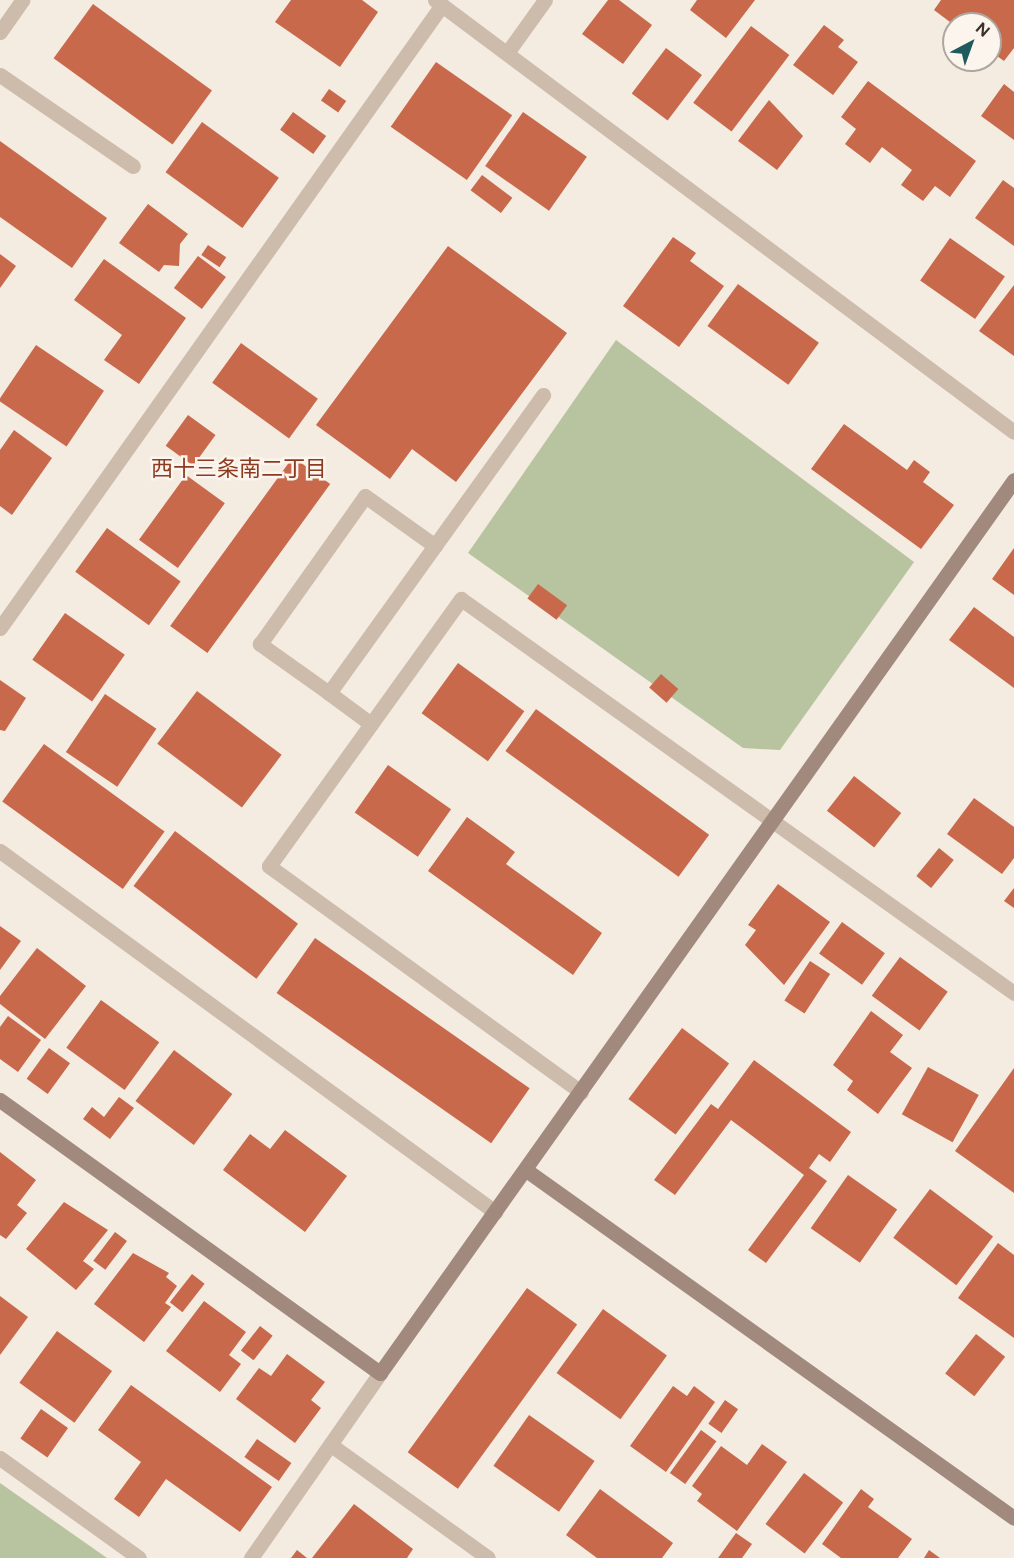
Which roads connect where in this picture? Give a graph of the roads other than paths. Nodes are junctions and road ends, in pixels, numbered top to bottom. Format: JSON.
{"nodes":[{"id":1,"x":22,"y":0,"type":"edge"},
{"id":2,"x":545,"y":0,"type":"edge"},
{"id":3,"x":441,"y":2,"type":"edge"},
{"id":4,"x":0,"y":32,"type":"edge"},
{"id":5,"x":507,"y":53,"type":"junction"},
{"id":6,"x":0,"y":75,"type":"edge"},
{"id":7,"x":133,"y":166,"type":"dead end"},
{"id":8,"x":543,"y":395,"type":"dead end"},
{"id":9,"x":1014,"y":432,"type":"edge"},
{"id":10,"x":1014,"y":480,"type":"edge"},
{"id":11,"x":435,"y":546,"type":"junction"},
{"id":12,"x":0,"y":628,"type":"edge"},
{"id":13,"x":329,"y":693,"type":"junction"},
{"id":14,"x":371,"y":724,"type":"junction"},
{"id":15,"x":774,"y":821,"type":"junction"},
{"id":16,"x":0,"y":851,"type":"edge"},
{"id":17,"x":1014,"y":993,"type":"edge"},
{"id":18,"x":581,"y":1092,"type":"junction"},
{"id":19,"x":0,"y":1100,"type":"edge"},
{"id":20,"x":526,"y":1170,"type":"junction"},
{"id":21,"x":495,"y":1212,"type":"junction"},
{"id":22,"x":380,"y":1373,"type":"junction"},
{"id":23,"x":331,"y":1445,"type":"junction"},
{"id":24,"x":0,"y":1458,"type":"edge"},
{"id":25,"x":1014,"y":1518,"type":"edge"},
{"id":26,"x":139,"y":1558,"type":"edge"},
{"id":27,"x":251,"y":1558,"type":"edge"},
{"id":28,"x":488,"y":1558,"type":"edge"}],
"edges":[{"from":1,"to":4,"type":"street"},
{"from":2,"to":5,"type":"street"},
{"from":3,"to":5,"type":"street"},
{"from":3,"to":12,"type":"street"},
{"from":5,"to":9,"type":"street"},
{"from":6,"to":7,"type":"street"},
{"from":8,"to":11,"type":"street"},
{"from":10,"to":15,"type":"street"},
{"from":11,"to":13,"type":"street"},
{"from":11,"to":13,"type":"street"},
{"from":13,"to":14,"type":"street"},
{"from":14,"to":15,"type":"street"},
{"from":14,"to":18,"type":"street"},
{"from":15,"to":17,"type":"street"},
{"from":15,"to":18,"type":"street"},
{"from":16,"to":21,"type":"street"},
{"from":18,"to":20,"type":"street"},
{"from":19,"to":22,"type":"street"},
{"from":20,"to":21,"type":"street"},
{"from":20,"to":25,"type":"street"},
{"from":21,"to":22,"type":"street"},
{"from":22,"to":23,"type":"street"},
{"from":23,"to":27,"type":"street"},
{"from":23,"to":28,"type":"street"},
{"from":24,"to":26,"type":"street"}]}
